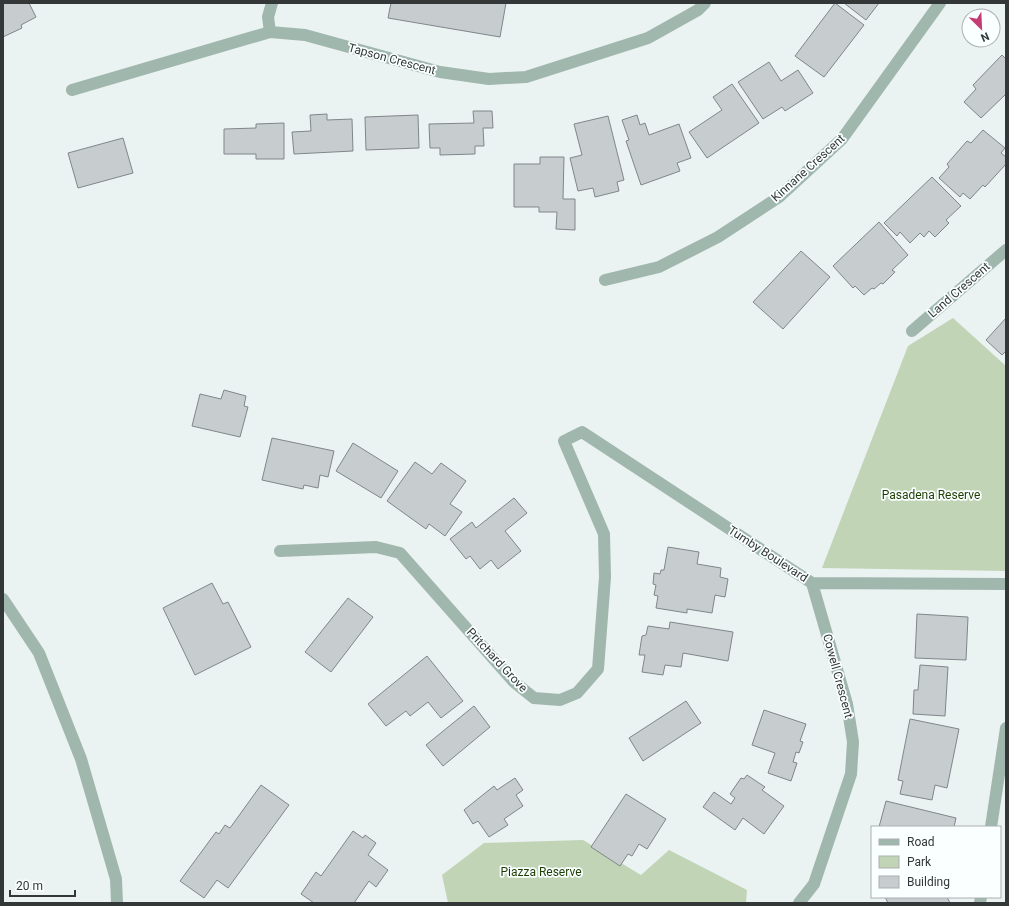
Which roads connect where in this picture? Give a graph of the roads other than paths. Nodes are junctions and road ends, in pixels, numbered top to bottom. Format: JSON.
{"nodes":[{"id":1,"x":272,"y":3,"type":"edge"},
{"id":2,"x":705,"y":3,"type":"edge"},
{"id":3,"x":940,"y":3,"type":"edge"},
{"id":4,"x":270,"y":32,"type":"junction"},
{"id":5,"x":72,"y":90,"type":"dead end"},
{"id":6,"x":1006,"y":250,"type":"edge"},
{"id":7,"x":605,"y":280,"type":"dead end"},
{"id":8,"x":912,"y":331,"type":"dead end"},
{"id":9,"x":582,"y":432,"type":"joint"},
{"id":10,"x":280,"y":551,"type":"dead end"},
{"id":11,"x":812,"y":583,"type":"junction"},
{"id":12,"x":1006,"y":584,"type":"edge"},
{"id":13,"x":3,"y":599,"type":"edge"},
{"id":14,"x":1006,"y":728,"type":"edge"},
{"id":15,"x":991,"y":826,"type":"edge"},
{"id":16,"x":118,"y":903,"type":"edge"},
{"id":17,"x":799,"y":903,"type":"edge"}],
"edges":[{"from":1,"to":4,"type":"street"},
{"from":2,"to":4,"type":"street","name":"Tapson Crescent"},
{"from":3,"to":7,"type":"street","name":"Kinnane Crescent"},
{"from":4,"to":5,"type":"street","name":"Tapson Crescent"},
{"from":6,"to":8,"type":"street","name":"Land Crescent"},
{"from":9,"to":10,"type":"street","name":"Pritchard Grove"},
{"from":9,"to":11,"type":"street","name":"Tumby Boulevard"},
{"from":11,"to":12,"type":"street","name":"Tumby Boulevard"},
{"from":11,"to":17,"type":"street","name":"Cowell Crescent"},
{"from":13,"to":16,"type":"street"},
{"from":14,"to":15,"type":"street"}]}
